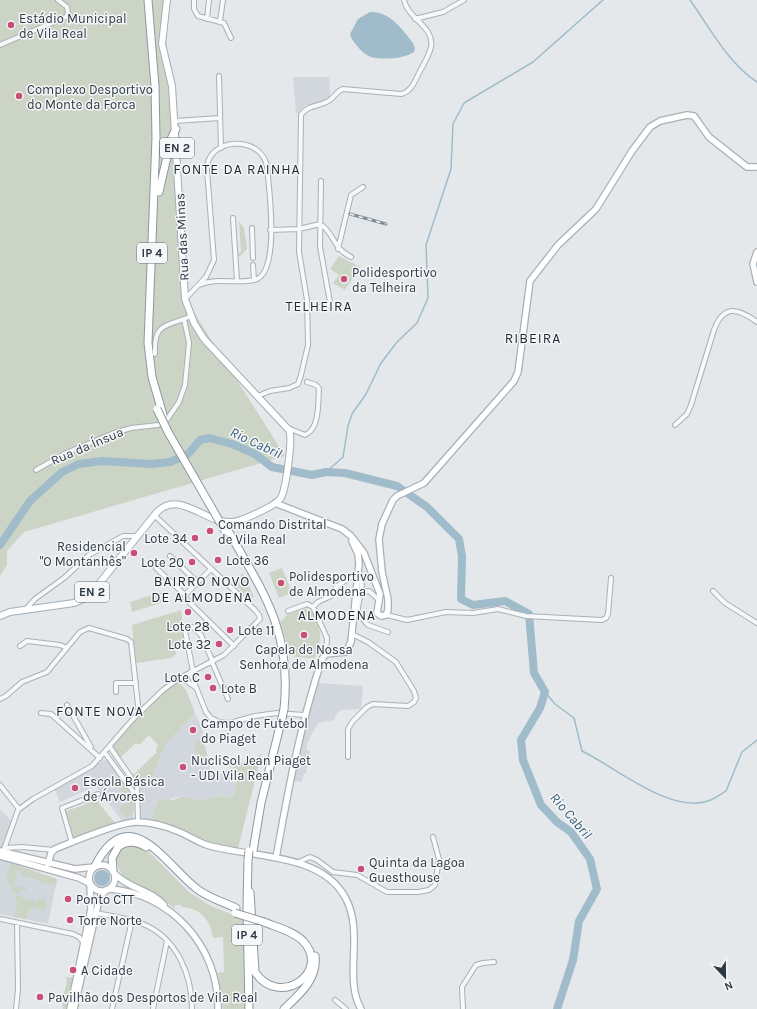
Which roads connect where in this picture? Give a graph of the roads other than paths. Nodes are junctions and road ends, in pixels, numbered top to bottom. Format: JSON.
{"nodes":[{"id":1,"x":58,"y":0,"type":"edge"},
{"id":2,"x":144,"y":0,"type":"edge"},
{"id":3,"x":148,"y":0,"type":"edge"},
{"id":4,"x":167,"y":0,"type":"edge"},
{"id":5,"x":194,"y":0,"type":"edge"},
{"id":6,"x":209,"y":0,"type":"edge"},
{"id":7,"x":223,"y":0,"type":"edge"},
{"id":8,"x":404,"y":0,"type":"edge"},
{"id":9,"x":464,"y":0,"type":"edge"},
{"id":10,"x":207,"y":19,"type":"junction"},
{"id":11,"x":415,"y":19,"type":"junction"},
{"id":12,"x":220,"y":21,"type":"junction"},
{"id":13,"x":231,"y":38,"type":"dead end"},
{"id":14,"x":0,"y":45,"type":"edge"},
{"id":15,"x":219,"y":76,"type":"dead end"},
{"id":16,"x":220,"y":118,"type":"junction"},
{"id":17,"x":175,"y":121,"type":"junction"},
{"id":18,"x":176,"y":129,"type":"junction"},
{"id":19,"x":221,"y":148,"type":"junction"},
{"id":20,"x":756,"y":167,"type":"edge"},
{"id":21,"x":321,"y":181,"type":"dead end"},
{"id":22,"x":363,"y":187,"type":"dead end"},
{"id":23,"x":233,"y":218,"type":"dead end"},
{"id":24,"x":320,"y":224,"type":"junction"},
{"id":25,"x":252,"y":228,"type":"dead end"},
{"id":26,"x":298,"y":229,"type":"junction"},
{"id":27,"x":270,"y":230,"type":"junction"},
{"id":28,"x":338,"y":249,"type":"junction"},
{"id":29,"x":757,"y":252,"type":"edge"},
{"id":30,"x":351,"y":257,"type":"dead end"},
{"id":31,"x":152,"y":258,"type":"junction"},
{"id":32,"x":253,"y":258,"type":"dead end"},
{"id":33,"x":253,"y":265,"type":"dead end"},
{"id":34,"x":254,"y":280,"type":"junction"},
{"id":35,"x":237,"y":281,"type":"junction"},
{"id":36,"x":757,"y":282,"type":"edge"},
{"id":37,"x":200,"y":285,"type":"junction"},
{"id":38,"x":185,"y":299,"type":"junction"},
{"id":39,"x":319,"y":307,"type":"dead end"},
{"id":40,"x":191,"y":316,"type":"junction"},
{"id":41,"x":184,"y":319,"type":"junction"},
{"id":42,"x":757,"y":322,"type":"edge"},
{"id":43,"x":155,"y":354,"type":"dead end"},
{"id":44,"x":307,"y":382,"type":"dead end"},
{"id":45,"x":258,"y":396,"type":"junction"},
{"id":46,"x":159,"y":408,"type":"junction"},
{"id":47,"x":675,"y":425,"type":"dead end"},
{"id":48,"x":288,"y":428,"type":"junction"},
{"id":49,"x":36,"y":470,"type":"dead end"},
{"id":50,"x":276,"y":503,"type":"junction"},
{"id":51,"x":154,"y":515,"type":"junction"},
{"id":52,"x":226,"y":530,"type":"junction"},
{"id":53,"x":346,"y":531,"type":"junction"},
{"id":54,"x":137,"y":536,"type":"junction"},
{"id":55,"x":170,"y":556,"type":"dead end"},
{"id":56,"x":156,"y":568,"type":"dead end"},
{"id":57,"x":359,"y":568,"type":"junction"},
{"id":58,"x":211,"y":569,"type":"junction"},
{"id":59,"x":351,"y":576,"type":"dead end"},
{"id":60,"x":611,"y":578,"type":"dead end"},
{"id":61,"x":198,"y":582,"type":"junction"},
{"id":62,"x":713,"y":591,"type":"dead end"},
{"id":63,"x":361,"y":592,"type":"junction"},
{"id":64,"x":185,"y":595,"type":"junction"},
{"id":65,"x":379,"y":600,"type":"junction"},
{"id":66,"x":313,"y":607,"type":"junction"},
{"id":67,"x":25,"y":610,"type":"junction"},
{"id":68,"x":288,"y":611,"type":"dead end"},
{"id":69,"x":356,"y":612,"type":"junction"},
{"id":70,"x":387,"y":615,"type":"junction"},
{"id":71,"x":0,"y":616,"type":"edge"},
{"id":72,"x":757,"y":623,"type":"edge"},
{"id":73,"x":388,"y":632,"type":"dead end"},
{"id":74,"x":352,"y":634,"type":"junction"},
{"id":75,"x":20,"y":646,"type":"dead end"},
{"id":76,"x":234,"y":646,"type":"junction"},
{"id":77,"x":67,"y":648,"type":"junction"},
{"id":78,"x":326,"y":654,"type":"junction"},
{"id":79,"x":212,"y":662,"type":"junction"},
{"id":80,"x":192,"y":672,"type":"junction"},
{"id":81,"x":179,"y":678,"type":"junction"},
{"id":82,"x":136,"y":683,"type":"junction"},
{"id":83,"x":196,"y":687,"type":"junction"},
{"id":84,"x":116,"y":692,"type":"dead end"},
{"id":85,"x":0,"y":699,"type":"edge"},
{"id":86,"x":228,"y":699,"type":"dead end"},
{"id":87,"x":68,"y":705,"type":"dead end"},
{"id":88,"x":42,"y":712,"type":"dead end"},
{"id":89,"x":139,"y":714,"type":"junction"},
{"id":90,"x":304,"y":715,"type":"junction"},
{"id":91,"x":110,"y":747,"type":"junction"},
{"id":92,"x":94,"y":751,"type":"junction"},
{"id":93,"x":105,"y":753,"type":"junction"},
{"id":94,"x":348,"y":757,"type":"dead end"},
{"id":95,"x":100,"y":758,"type":"junction"},
{"id":96,"x":0,"y":785,"type":"edge"},
{"id":97,"x":98,"y":794,"type":"dead end"},
{"id":98,"x":138,"y":797,"type":"junction"},
{"id":99,"x":19,"y":809,"type":"junction"},
{"id":100,"x":138,"y":822,"type":"junction"},
{"id":101,"x":433,"y":837,"type":"dead end"},
{"id":102,"x":72,"y":843,"type":"junction"},
{"id":103,"x":54,"y":850,"type":"junction"},
{"id":104,"x":2,"y":852,"type":"edge"},
{"id":105,"x":276,"y":858,"type":"junction"},
{"id":106,"x":250,"y":860,"type":"junction"},
{"id":107,"x":296,"y":863,"type":"junction"},
{"id":108,"x":48,"y":864,"type":"junction"},
{"id":109,"x":94,"y":867,"type":"junction"},
{"id":110,"x":114,"y":872,"type":"junction"},
{"id":111,"x":90,"y":884,"type":"junction"},
{"id":112,"x":108,"y":889,"type":"junction"},
{"id":113,"x":250,"y":892,"type":"junction"},
{"id":114,"x":166,"y":907,"type":"junction"},
{"id":115,"x":235,"y":910,"type":"junction"},
{"id":116,"x":96,"y":913,"type":"junction"},
{"id":117,"x":0,"y":919,"type":"edge"},
{"id":118,"x":132,"y":920,"type":"junction"},
{"id":119,"x":264,"y":920,"type":"junction"},
{"id":120,"x":17,"y":923,"type":"junction"},
{"id":121,"x":167,"y":941,"type":"junction"},
{"id":122,"x":84,"y":943,"type":"junction"},
{"id":123,"x":494,"y":962,"type":"dead end"},
{"id":124,"x":335,"y":1000,"type":"dead end"},
{"id":125,"x":16,"y":1009,"type":"edge"},
{"id":126,"x":70,"y":1009,"type":"edge"},
{"id":127,"x":74,"y":1009,"type":"edge"},
{"id":128,"x":112,"y":1009,"type":"edge"},
{"id":129,"x":153,"y":1009,"type":"edge"},
{"id":130,"x":192,"y":1009,"type":"edge"},
{"id":131,"x":218,"y":1009,"type":"edge"},
{"id":132,"x":249,"y":1009,"type":"edge"},
{"id":133,"x":252,"y":1009,"type":"edge"},
{"id":134,"x":284,"y":1009,"type":"edge"},
{"id":135,"x":346,"y":1009,"type":"edge"},
{"id":136,"x":361,"y":1009,"type":"edge"},
{"id":137,"x":463,"y":1009,"type":"edge"}],
"edges":[{"from":1,"to":14,"type":"street"},
{"from":2,"to":46,"type":"highway","number":"IP 4"},
{"from":3,"to":31,"type":"highway","number":"IP 4"},
{"from":4,"to":17,"type":"main road","name":"Rua das Minas","number":"EN 2"},
{"from":5,"to":10,"type":"street"},
{"from":6,"to":10,"type":"street"},
{"from":7,"to":12,"type":"street"},
{"from":8,"to":11,"type":"street"},
{"from":9,"to":11,"type":"street"},
{"from":10,"to":12,"type":"street"},
{"from":11,"to":26,"type":"street"},
{"from":12,"to":13,"type":"street"},
{"from":15,"to":16,"type":"street"},
{"from":16,"to":17,"type":"street"},
{"from":16,"to":19,"type":"street"},
{"from":17,"to":18,"type":"main road","name":"Rua das Minas","number":"EN 2"},
{"from":18,"to":31,"type":"highway"},
{"from":18,"to":38,"type":"main road","name":"Rua das Minas","number":"EN 2"},
{"from":19,"to":27,"type":"street"},
{"from":19,"to":37,"type":"street"},
{"from":20,"to":70,"type":"main road"},
{"from":21,"to":24,"type":"street"},
{"from":22,"to":28,"type":"street"},
{"from":23,"to":35,"type":"street"},
{"from":24,"to":26,"type":"street"},
{"from":24,"to":28,"type":"street"},
{"from":24,"to":39,"type":"street"},
{"from":25,"to":32,"type":"street"},
{"from":26,"to":27,"type":"street"},
{"from":26,"to":45,"type":"street"},
{"from":27,"to":34,"type":"street"},
{"from":28,"to":30,"type":"street"},
{"from":29,"to":36,"type":"main road"},
{"from":31,"to":46,"type":"highway","number":"IP 4"},
{"from":33,"to":34,"type":"street"},
{"from":34,"to":35,"type":"street"},
{"from":35,"to":37,"type":"street"},
{"from":37,"to":38,"type":"street"},
{"from":38,"to":40,"type":"main road","name":"Rua das Minas","number":"EN 2"},
{"from":40,"to":41,"type":"street"},
{"from":40,"to":45,"type":"main road","name":"Rua das Minas","number":"EN 2"},
{"from":41,"to":43,"type":"street"},
{"from":41,"to":49,"type":"street","name":"Rua da Ínsua"},
{"from":42,"to":47,"type":"street"},
{"from":44,"to":48,"type":"street"},
{"from":45,"to":48,"type":"main road","number":"EN 2"},
{"from":46,"to":52,"type":"highway","number":"IP 4","bridge":true},
{"from":46,"to":52,"type":"highway","number":"IP 4","bridge":true},
{"from":48,"to":50,"type":"main road"},
{"from":50,"to":51,"type":"main road","number":"EN 2"},
{"from":50,"to":53,"type":"main road"},
{"from":51,"to":54,"type":"main road","number":"EN 2"},
{"from":51,"to":58,"type":"street"},
{"from":52,"to":106,"type":"highway","number":"IP 4","bridge":true},
{"from":53,"to":57,"type":"main road"},
{"from":53,"to":65,"type":"main road"},
{"from":54,"to":67,"type":"street"},
{"from":54,"to":67,"type":"main road","number":"EN 2"},
{"from":55,"to":61,"type":"street"},
{"from":56,"to":64,"type":"street"},
{"from":57,"to":63,"type":"street"},
{"from":57,"to":69,"type":"main road"},
{"from":58,"to":61,"type":"street"},
{"from":58,"to":76,"type":"street"},
{"from":59,"to":66,"type":"street"},
{"from":60,"to":70,"type":"street"},
{"from":61,"to":64,"type":"street"},
{"from":62,"to":72,"type":"street"},
{"from":63,"to":65,"type":"street"},
{"from":63,"to":69,"type":"street"},
{"from":64,"to":76,"type":"street"},
{"from":65,"to":70,"type":"main road"},
{"from":66,"to":68,"type":"street"},
{"from":66,"to":78,"type":"street"},
{"from":67,"to":71,"type":"main road","number":"EN 2"},
{"from":69,"to":73,"type":"street"},
{"from":69,"to":74,"type":"main road"},
{"from":74,"to":78,"type":"main road"},
{"from":74,"to":94,"type":"street"},
{"from":75,"to":77,"type":"street"},
{"from":76,"to":79,"type":"street"},
{"from":77,"to":82,"type":"street"},
{"from":77,"to":85,"type":"street"},
{"from":78,"to":90,"type":"main road"},
{"from":79,"to":80,"type":"street"},
{"from":79,"to":80,"type":"street"},
{"from":79,"to":86,"type":"street"},
{"from":80,"to":81,"type":"street"},
{"from":80,"to":83,"type":"street"},
{"from":81,"to":83,"type":"street"},
{"from":81,"to":89,"type":"street"},
{"from":82,"to":84,"type":"street"},
{"from":82,"to":89,"type":"street"},
{"from":83,"to":90,"type":"street"},
{"from":87,"to":92,"type":"street"},
{"from":88,"to":92,"type":"street"},
{"from":89,"to":91,"type":"street"},
{"from":90,"to":105,"type":"main road"},
{"from":91,"to":93,"type":"street"},
{"from":91,"to":98,"type":"street"},
{"from":92,"to":95,"type":"street"},
{"from":93,"to":95,"type":"street"},
{"from":93,"to":98,"type":"street"},
{"from":95,"to":99,"type":"street"},
{"from":96,"to":99,"type":"street"},
{"from":97,"to":102,"type":"street"},
{"from":98,"to":100,"type":"street"},
{"from":99,"to":104,"type":"street"},
{"from":100,"to":102,"type":"main road"},
{"from":100,"to":105,"type":"main road"},
{"from":101,"to":107,"type":"street"},
{"from":102,"to":103,"type":"main road"},
{"from":103,"to":104,"type":"street"},
{"from":103,"to":108,"type":"main road"},
{"from":104,"to":108,"type":"main road"},
{"from":104,"to":111,"type":"main road"},
{"from":105,"to":107,"type":"main road"},
{"from":106,"to":113,"type":"highway","number":"IP 4"},
{"from":106,"to":132,"type":"highway","number":"IP 4"},
{"from":107,"to":136,"type":"main road"},
{"from":108,"to":109,"type":"main road"},
{"from":109,"to":110,"type":"main road"},
{"from":109,"to":111,"type":"main road"},
{"from":109,"to":115,"type":"highway"},
{"from":110,"to":112,"type":"main road"},
{"from":110,"to":114,"type":"main road"},
{"from":110,"to":115,"type":"highway"},
{"from":111,"to":112,"type":"main road"},
{"from":111,"to":122,"type":"main road"},
{"from":112,"to":114,"type":"main road"},
{"from":112,"to":116,"type":"main road"},
{"from":113,"to":119,"type":"highway"},
{"from":113,"to":133,"type":"highway","number":"IP 4"},
{"from":114,"to":131,"type":"main road"},
{"from":115,"to":119,"type":"highway"},
{"from":116,"to":118,"type":"street"},
{"from":116,"to":127,"type":"main road"},
{"from":117,"to":120,"type":"street"},
{"from":118,"to":121,"type":"street"},
{"from":118,"to":128,"type":"street"},
{"from":119,"to":134,"type":"highway"},
{"from":120,"to":122,"type":"street"},
{"from":120,"to":125,"type":"street"},
{"from":121,"to":129,"type":"street"},
{"from":121,"to":130,"type":"street"},
{"from":122,"to":126,"type":"main road"},
{"from":123,"to":137,"type":"street"},
{"from":124,"to":135,"type":"street"}]}
